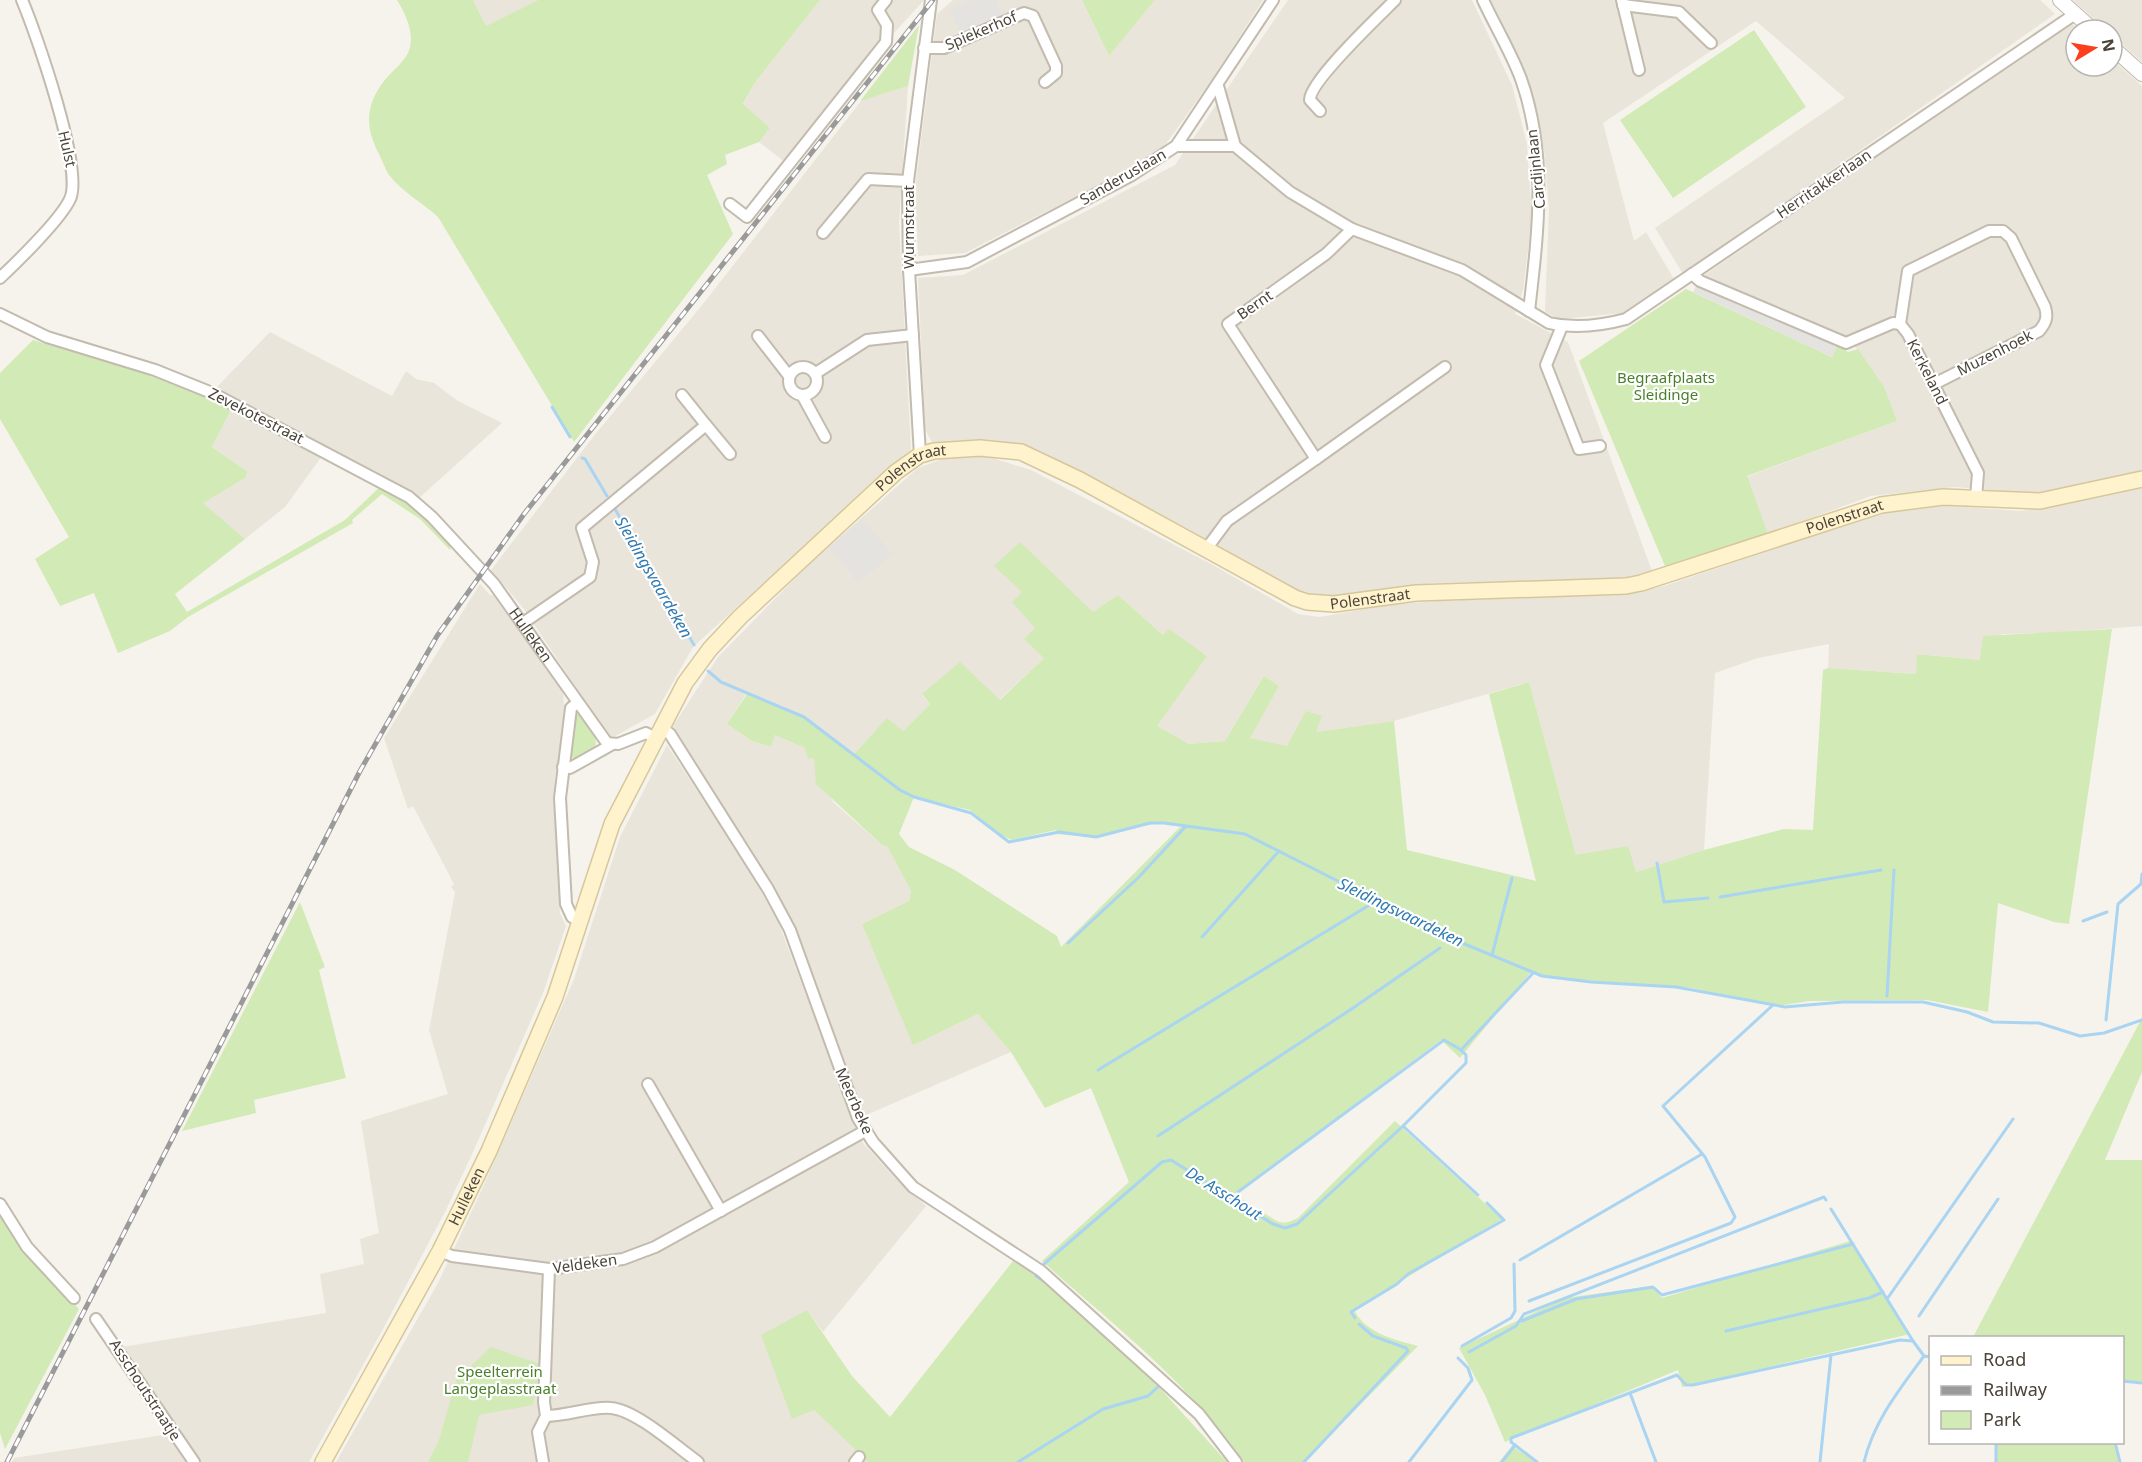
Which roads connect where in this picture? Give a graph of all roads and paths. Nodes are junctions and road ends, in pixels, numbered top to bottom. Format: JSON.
{"nodes":[{"id":1,"x":22,"y":0,"type":"edge"},
{"id":2,"x":886,"y":0,"type":"edge"},
{"id":3,"x":931,"y":0,"type":"edge"},
{"id":4,"x":1273,"y":0,"type":"edge"},
{"id":5,"x":1395,"y":0,"type":"edge"},
{"id":6,"x":1483,"y":0,"type":"edge"},
{"id":7,"x":2060,"y":0,"type":"edge"},
{"id":8,"x":1622,"y":2,"type":"edge"},
{"id":9,"x":2075,"y":14,"type":"junction"},
{"id":10,"x":2080,"y":18,"type":"edge"},
{"id":11,"x":1711,"y":43,"type":"dead end"},
{"id":12,"x":924,"y":48,"type":"junction"},
{"id":13,"x":2124,"y":58,"type":"edge"},
{"id":14,"x":1639,"y":70,"type":"dead end"},
{"id":15,"x":2142,"y":74,"type":"edge"},
{"id":16,"x":1045,"y":82,"type":"dead end"},
{"id":17,"x":1218,"y":86,"type":"junction"},
{"id":18,"x":1320,"y":111,"type":"dead end"},
{"id":19,"x":1176,"y":146,"type":"junction"},
{"id":20,"x":1235,"y":146,"type":"junction"},
{"id":21,"x":908,"y":181,"type":"junction"},
{"id":22,"x":730,"y":204,"type":"dead end"},
{"id":23,"x":1352,"y":229,"type":"junction"},
{"id":24,"x":823,"y":233,"type":"dead end"},
{"id":25,"x":909,"y":270,"type":"junction"},
{"id":26,"x":1692,"y":274,"type":"junction"},
{"id":27,"x":0,"y":278,"type":"edge"},
{"id":28,"x":1529,"y":311,"type":"junction"},
{"id":29,"x":0,"y":314,"type":"edge"},
{"id":30,"x":1900,"y":324,"type":"junction"},
{"id":31,"x":1563,"y":326,"type":"junction"},
{"id":32,"x":913,"y":334,"type":"junction"},
{"id":33,"x":758,"y":336,"type":"dead end"},
{"id":34,"x":1444,"y":367,"type":"dead end"},
{"id":35,"x":816,"y":373,"type":"junction"},
{"id":36,"x":789,"y":376,"type":"junction"},
{"id":37,"x":1934,"y":384,"type":"junction"},
{"id":38,"x":802,"y":395,"type":"junction"},
{"id":39,"x":682,"y":396,"type":"dead end"},
{"id":40,"x":706,"y":425,"type":"junction"},
{"id":41,"x":825,"y":437,"type":"dead end"},
{"id":42,"x":1600,"y":446,"type":"dead end"},
{"id":43,"x":730,"y":453,"type":"dead end"},
{"id":44,"x":920,"y":455,"type":"junction"},
{"id":45,"x":1316,"y":459,"type":"junction"},
{"id":46,"x":2142,"y":479,"type":"edge"},
{"id":47,"x":1976,"y":498,"type":"junction"},
{"id":48,"x":1207,"y":548,"type":"junction"},
{"id":49,"x":482,"y":570,"type":"joint"},
{"id":50,"x":523,"y":622,"type":"junction"},
{"id":51,"x":703,"y":658,"type":"joint"},
{"id":52,"x":577,"y":703,"type":"junction"},
{"id":53,"x":658,"y":733,"type":"junction"},
{"id":54,"x":611,"y":745,"type":"junction"},
{"id":55,"x":563,"y":767,"type":"junction"},
{"id":56,"x":581,"y":920,"type":"junction"},
{"id":57,"x":648,"y":1084,"type":"dead end"},
{"id":58,"x":865,"y":1131,"type":"junction"},
{"id":59,"x":0,"y":1204,"type":"edge"},
{"id":60,"x":721,"y":1211,"type":"junction"},
{"id":61,"x":441,"y":1251,"type":"junction"},
{"id":62,"x":549,"y":1269,"type":"junction"},
{"id":63,"x":74,"y":1298,"type":"dead end"},
{"id":64,"x":96,"y":1319,"type":"dead end"},
{"id":65,"x":546,"y":1416,"type":"junction"},
{"id":66,"x":194,"y":1462,"type":"edge"},
{"id":67,"x":322,"y":1462,"type":"edge"},
{"id":68,"x":543,"y":1462,"type":"edge"},
{"id":69,"x":698,"y":1462,"type":"edge"},
{"id":70,"x":1236,"y":1462,"type":"edge"}],
"edges":[{"from":1,"to":27,"type":"street","name":"Hulst"},
{"from":2,"to":22,"type":"street"},
{"from":3,"to":12,"type":"street","name":"Wurmstraat"},
{"from":4,"to":17,"type":"street","name":"Sanderuslaan"},
{"from":5,"to":18,"type":"street"},
{"from":6,"to":28,"type":"street","name":"Cardijnlaan"},
{"from":7,"to":9,"type":"street"},
{"from":8,"to":11,"type":"street"},
{"from":8,"to":14,"type":"street"},
{"from":9,"to":10,"type":"street"},
{"from":9,"to":26,"type":"street","name":"Herritakkerlaan"},
{"from":12,"to":16,"type":"street","name":"Spiekerhof"},
{"from":12,"to":21,"type":"street","name":"Wurmstraat"},
{"from":13,"to":15,"type":"street"},
{"from":17,"to":19,"type":"street","name":"Sanderuslaan"},
{"from":17,"to":20,"type":"street"},
{"from":19,"to":20,"type":"street"},
{"from":19,"to":25,"type":"street","name":"Sanderuslaan"},
{"from":20,"to":23,"type":"street","name":"Herritakkerlaan"},
{"from":21,"to":24,"type":"street"},
{"from":21,"to":25,"type":"street","name":"Wurmstraat"},
{"from":23,"to":28,"type":"street","name":"Herritakkerlaan"},
{"from":23,"to":45,"type":"street","name":"Bernt"},
{"from":25,"to":32,"type":"street","name":"Wurmstraat"},
{"from":26,"to":30,"type":"street","name":"Kerkeland"},
{"from":26,"to":31,"type":"street","name":"Herritakkerlaan"},
{"from":28,"to":31,"type":"street","name":"Herritakkerlaan"},
{"from":29,"to":49,"type":"street","name":"Zevekotestraat"},
{"from":30,"to":37,"type":"street","name":"Kerkeland"},
{"from":30,"to":37,"type":"street","name":"Muzenhoek"},
{"from":31,"to":42,"type":"street"},
{"from":32,"to":35,"type":"street"},
{"from":32,"to":44,"type":"street","name":"Wurmstraat"},
{"from":33,"to":36,"type":"street"},
{"from":34,"to":45,"type":"street"},
{"from":35,"to":36,"type":"street"},
{"from":35,"to":38,"type":"street"},
{"from":36,"to":38,"type":"street"},
{"from":37,"to":47,"type":"street","name":"Kerkeland"},
{"from":38,"to":41,"type":"street"},
{"from":39,"to":40,"type":"street"},
{"from":40,"to":43,"type":"street"},
{"from":40,"to":50,"type":"street"},
{"from":44,"to":48,"type":"main road","name":"Polenstraat"},
{"from":44,"to":51,"type":"main road","name":"Polenstraat"},
{"from":45,"to":48,"type":"street"},
{"from":46,"to":47,"type":"main road","name":"Polenstraat"},
{"from":47,"to":48,"type":"main road","name":"Polenstraat"},
{"from":49,"to":50,"type":"street","name":"Hulleken"},
{"from":50,"to":52,"type":"street","name":"Hulleken"},
{"from":51,"to":53,"type":"main road","name":"Hulleken"},
{"from":52,"to":54,"type":"street","name":"Hulleken"},
{"from":52,"to":55,"type":"street"},
{"from":53,"to":54,"type":"street"},
{"from":53,"to":56,"type":"main road","name":"Hulleken"},
{"from":53,"to":58,"type":"street","name":"Meerbeke"},
{"from":54,"to":55,"type":"street"},
{"from":55,"to":56,"type":"street"},
{"from":56,"to":61,"type":"main road","name":"Hulleken"},
{"from":57,"to":60,"type":"street"},
{"from":58,"to":60,"type":"street","name":"Veldeken"},
{"from":58,"to":70,"type":"street","name":"Meerbeke"},
{"from":59,"to":63,"type":"street"},
{"from":60,"to":62,"type":"street","name":"Veldeken"},
{"from":61,"to":62,"type":"street","name":"Veldeken"},
{"from":61,"to":67,"type":"main road","name":"Hulleken"},
{"from":62,"to":65,"type":"street"},
{"from":64,"to":66,"type":"street","name":"Asschoutstraatje"},
{"from":65,"to":68,"type":"street"},
{"from":65,"to":69,"type":"street"}]}
